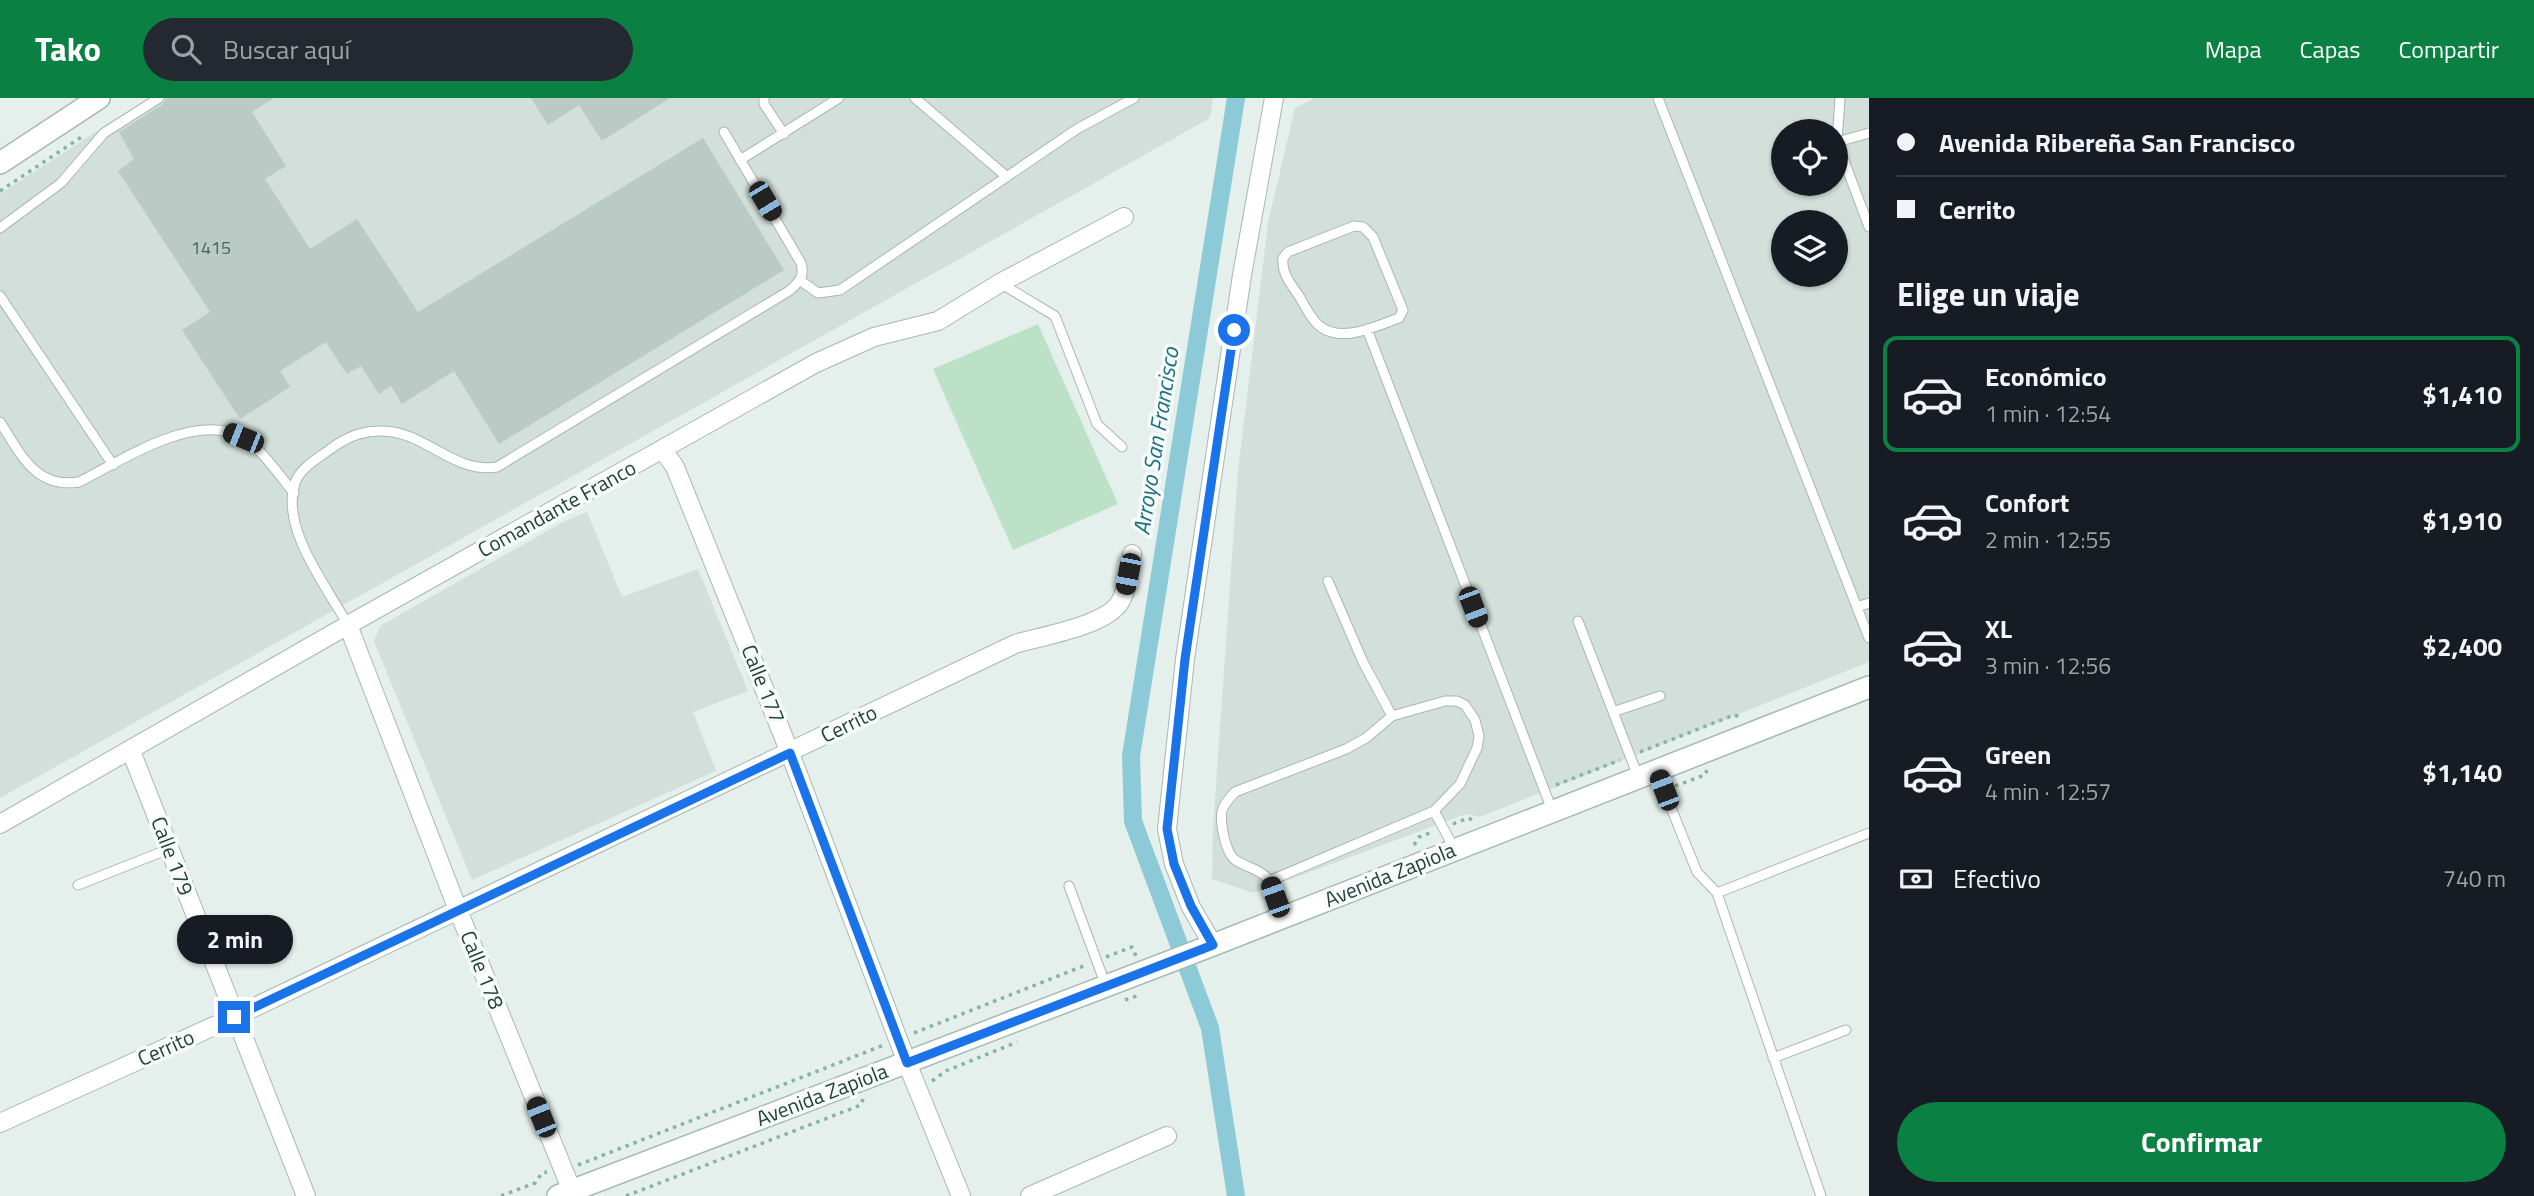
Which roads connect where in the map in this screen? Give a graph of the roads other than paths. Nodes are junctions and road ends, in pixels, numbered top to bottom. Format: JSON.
{"nodes":[{"id":1,"x":99,"y":98,"type":"edge"},
{"id":2,"x":159,"y":98,"type":"edge"},
{"id":3,"x":764,"y":98,"type":"edge"},
{"id":4,"x":839,"y":98,"type":"edge"},
{"id":5,"x":915,"y":98,"type":"edge"},
{"id":6,"x":1134,"y":98,"type":"edge"},
{"id":7,"x":1273,"y":98,"type":"edge"},
{"id":8,"x":1658,"y":98,"type":"edge"},
{"id":9,"x":1840,"y":98,"type":"edge"},
{"id":10,"x":1839,"y":119,"type":"edge"},
{"id":11,"x":724,"y":132,"type":"dead end"},
{"id":12,"x":1869,"y":133,"type":"edge"},
{"id":13,"x":784,"y":134,"type":"junction"},
{"id":14,"x":1848,"y":139,"type":"edge"},
{"id":15,"x":740,"y":160,"type":"junction"},
{"id":16,"x":0,"y":163,"type":"edge"},
{"id":17,"x":1848,"y":171,"type":"edge"},
{"id":18,"x":1007,"y":177,"type":"junction"},
{"id":19,"x":1124,"y":217,"type":"dead end"},
{"id":20,"x":1869,"y":227,"type":"edge"},
{"id":21,"x":0,"y":228,"type":"edge"},
{"id":22,"x":801,"y":281,"type":"junction"},
{"id":23,"x":1000,"y":283,"type":"junction"},
{"id":24,"x":0,"y":296,"type":"edge"},
{"id":25,"x":1367,"y":329,"type":"junction"},
{"id":26,"x":0,"y":422,"type":"edge"},
{"id":27,"x":1122,"y":447,"type":"dead end"},
{"id":28,"x":663,"y":450,"type":"junction"},
{"id":29,"x":113,"y":465,"type":"junction"},
{"id":30,"x":294,"y":493,"type":"junction"},
{"id":31,"x":1132,"y":554,"type":"dead end"},
{"id":32,"x":1328,"y":581,"type":"dead end"},
{"id":33,"x":1869,"y":603,"type":"edge"},
{"id":34,"x":1857,"y":607,"type":"junction"},
{"id":35,"x":1578,"y":621,"type":"dead end"},
{"id":36,"x":348,"y":625,"type":"junction"},
{"id":37,"x":1869,"y":638,"type":"edge"},
{"id":38,"x":1869,"y":687,"type":"edge"},
{"id":39,"x":1660,"y":696,"type":"dead end"},
{"id":40,"x":1613,"y":712,"type":"junction"},
{"id":41,"x":1392,"y":716,"type":"junction"},
{"id":42,"x":131,"y":751,"type":"junction"},
{"id":43,"x":790,"y":753,"type":"junction"},
{"id":44,"x":1648,"y":776,"type":"junction"},
{"id":45,"x":1434,"y":811,"type":"junction"},
{"id":46,"x":1553,"y":811,"type":"junction"},
{"id":47,"x":0,"y":824,"type":"edge"},
{"id":48,"x":1869,"y":833,"type":"edge"},
{"id":49,"x":169,"y":849,"type":"junction"},
{"id":50,"x":1455,"y":850,"type":"junction"},
{"id":51,"x":1269,"y":881,"type":"junction"},
{"id":52,"x":78,"y":885,"type":"dead end"},
{"id":53,"x":1069,"y":886,"type":"dead end"},
{"id":54,"x":1717,"y":893,"type":"junction"},
{"id":55,"x":458,"y":910,"type":"junction"},
{"id":56,"x":1283,"y":918,"type":"junction"},
{"id":57,"x":1206,"y":948,"type":"junction"},
{"id":58,"x":1114,"y":993,"type":"junction"},
{"id":59,"x":234,"y":1017,"type":"junction"},
{"id":60,"x":1846,"y":1030,"type":"dead end"},
{"id":61,"x":1773,"y":1058,"type":"junction"},
{"id":62,"x":907,"y":1063,"type":"junction"},
{"id":63,"x":0,"y":1122,"type":"edge"},
{"id":64,"x":1167,"y":1136,"type":"dead end"},
{"id":65,"x":567,"y":1194,"type":"edge"},
{"id":66,"x":306,"y":1196,"type":"edge"},
{"id":67,"x":961,"y":1196,"type":"edge"},
{"id":68,"x":1030,"y":1196,"type":"edge"},
{"id":69,"x":1821,"y":1196,"type":"edge"}],
"edges":[{"from":1,"to":16,"type":"main road"},
{"from":2,"to":21,"type":"lane"},
{"from":3,"to":13,"type":"lane"},
{"from":4,"to":13,"type":"lane"},
{"from":5,"to":18,"type":"lane"},
{"from":6,"to":18,"type":"lane"},
{"from":7,"to":57,"type":"street"},
{"from":8,"to":34,"type":"lane"},
{"from":9,"to":10,"type":"lane"},
{"from":11,"to":15,"type":"lane"},
{"from":12,"to":14,"type":"lane"},
{"from":13,"to":15,"type":"lane"},
{"from":15,"to":22,"type":"lane"},
{"from":17,"to":20,"type":"lane"},
{"from":18,"to":22,"type":"lane"},
{"from":19,"to":23,"type":"street","name":"Comandante Franco"},
{"from":22,"to":30,"type":"lane"},
{"from":23,"to":27,"type":"lane"},
{"from":23,"to":28,"type":"street","name":"Comandante Franco"},
{"from":24,"to":29,"type":"lane"},
{"from":25,"to":25,"type":"lane"},
{"from":25,"to":46,"type":"lane"},
{"from":26,"to":29,"type":"lane"},
{"from":28,"to":36,"type":"street","name":"Comandante Franco"},
{"from":28,"to":43,"type":"street","name":"Calle 177"},
{"from":29,"to":30,"type":"lane"},
{"from":30,"to":36,"type":"lane"},
{"from":31,"to":43,"type":"street","name":"Cerrito"},
{"from":32,"to":41,"type":"lane"},
{"from":33,"to":34,"type":"lane"},
{"from":34,"to":37,"type":"lane"},
{"from":35,"to":40,"type":"lane"},
{"from":36,"to":42,"type":"street","name":"Comandante Franco"},
{"from":36,"to":55,"type":"street","name":"Calle 178"},
{"from":38,"to":44,"type":"main road","name":"Avenida Zapiola"},
{"from":39,"to":40,"type":"lane"},
{"from":40,"to":44,"type":"lane"},
{"from":41,"to":45,"type":"lane"},
{"from":41,"to":51,"type":"lane"},
{"from":42,"to":47,"type":"street","name":"Comandante Franco"},
{"from":42,"to":49,"type":"street","name":"Calle 179"},
{"from":43,"to":55,"type":"street","name":"Cerrito"},
{"from":43,"to":62,"type":"street","name":"Calle 177"},
{"from":44,"to":46,"type":"main road","name":"Avenida Zapiola"},
{"from":44,"to":54,"type":"lane"},
{"from":45,"to":50,"type":"lane"},
{"from":45,"to":51,"type":"lane"},
{"from":46,"to":50,"type":"main road","name":"Avenida Zapiola"},
{"from":48,"to":54,"type":"lane"},
{"from":49,"to":52,"type":"lane"},
{"from":49,"to":59,"type":"street","name":"Calle 179"},
{"from":50,"to":56,"type":"main road","name":"Avenida Zapiola"},
{"from":51,"to":56,"type":"lane"},
{"from":53,"to":58,"type":"lane"},
{"from":54,"to":61,"type":"lane"},
{"from":55,"to":59,"type":"street","name":"Cerrito"},
{"from":55,"to":65,"type":"street","name":"Calle 178"},
{"from":56,"to":57,"type":"main road","name":"Avenida Zapiola"},
{"from":57,"to":58,"type":"main road","name":"Avenida Zapiola"},
{"from":58,"to":62,"type":"main road","name":"Avenida Zapiola"},
{"from":59,"to":63,"type":"street","name":"Cerrito"},
{"from":59,"to":66,"type":"street","name":"Calle 179"},
{"from":60,"to":61,"type":"lane"},
{"from":61,"to":69,"type":"lane"},
{"from":62,"to":65,"type":"main road","name":"Avenida Zapiola"},
{"from":62,"to":67,"type":"street","name":"Calle 177"},
{"from":64,"to":68,"type":"street"}]}
